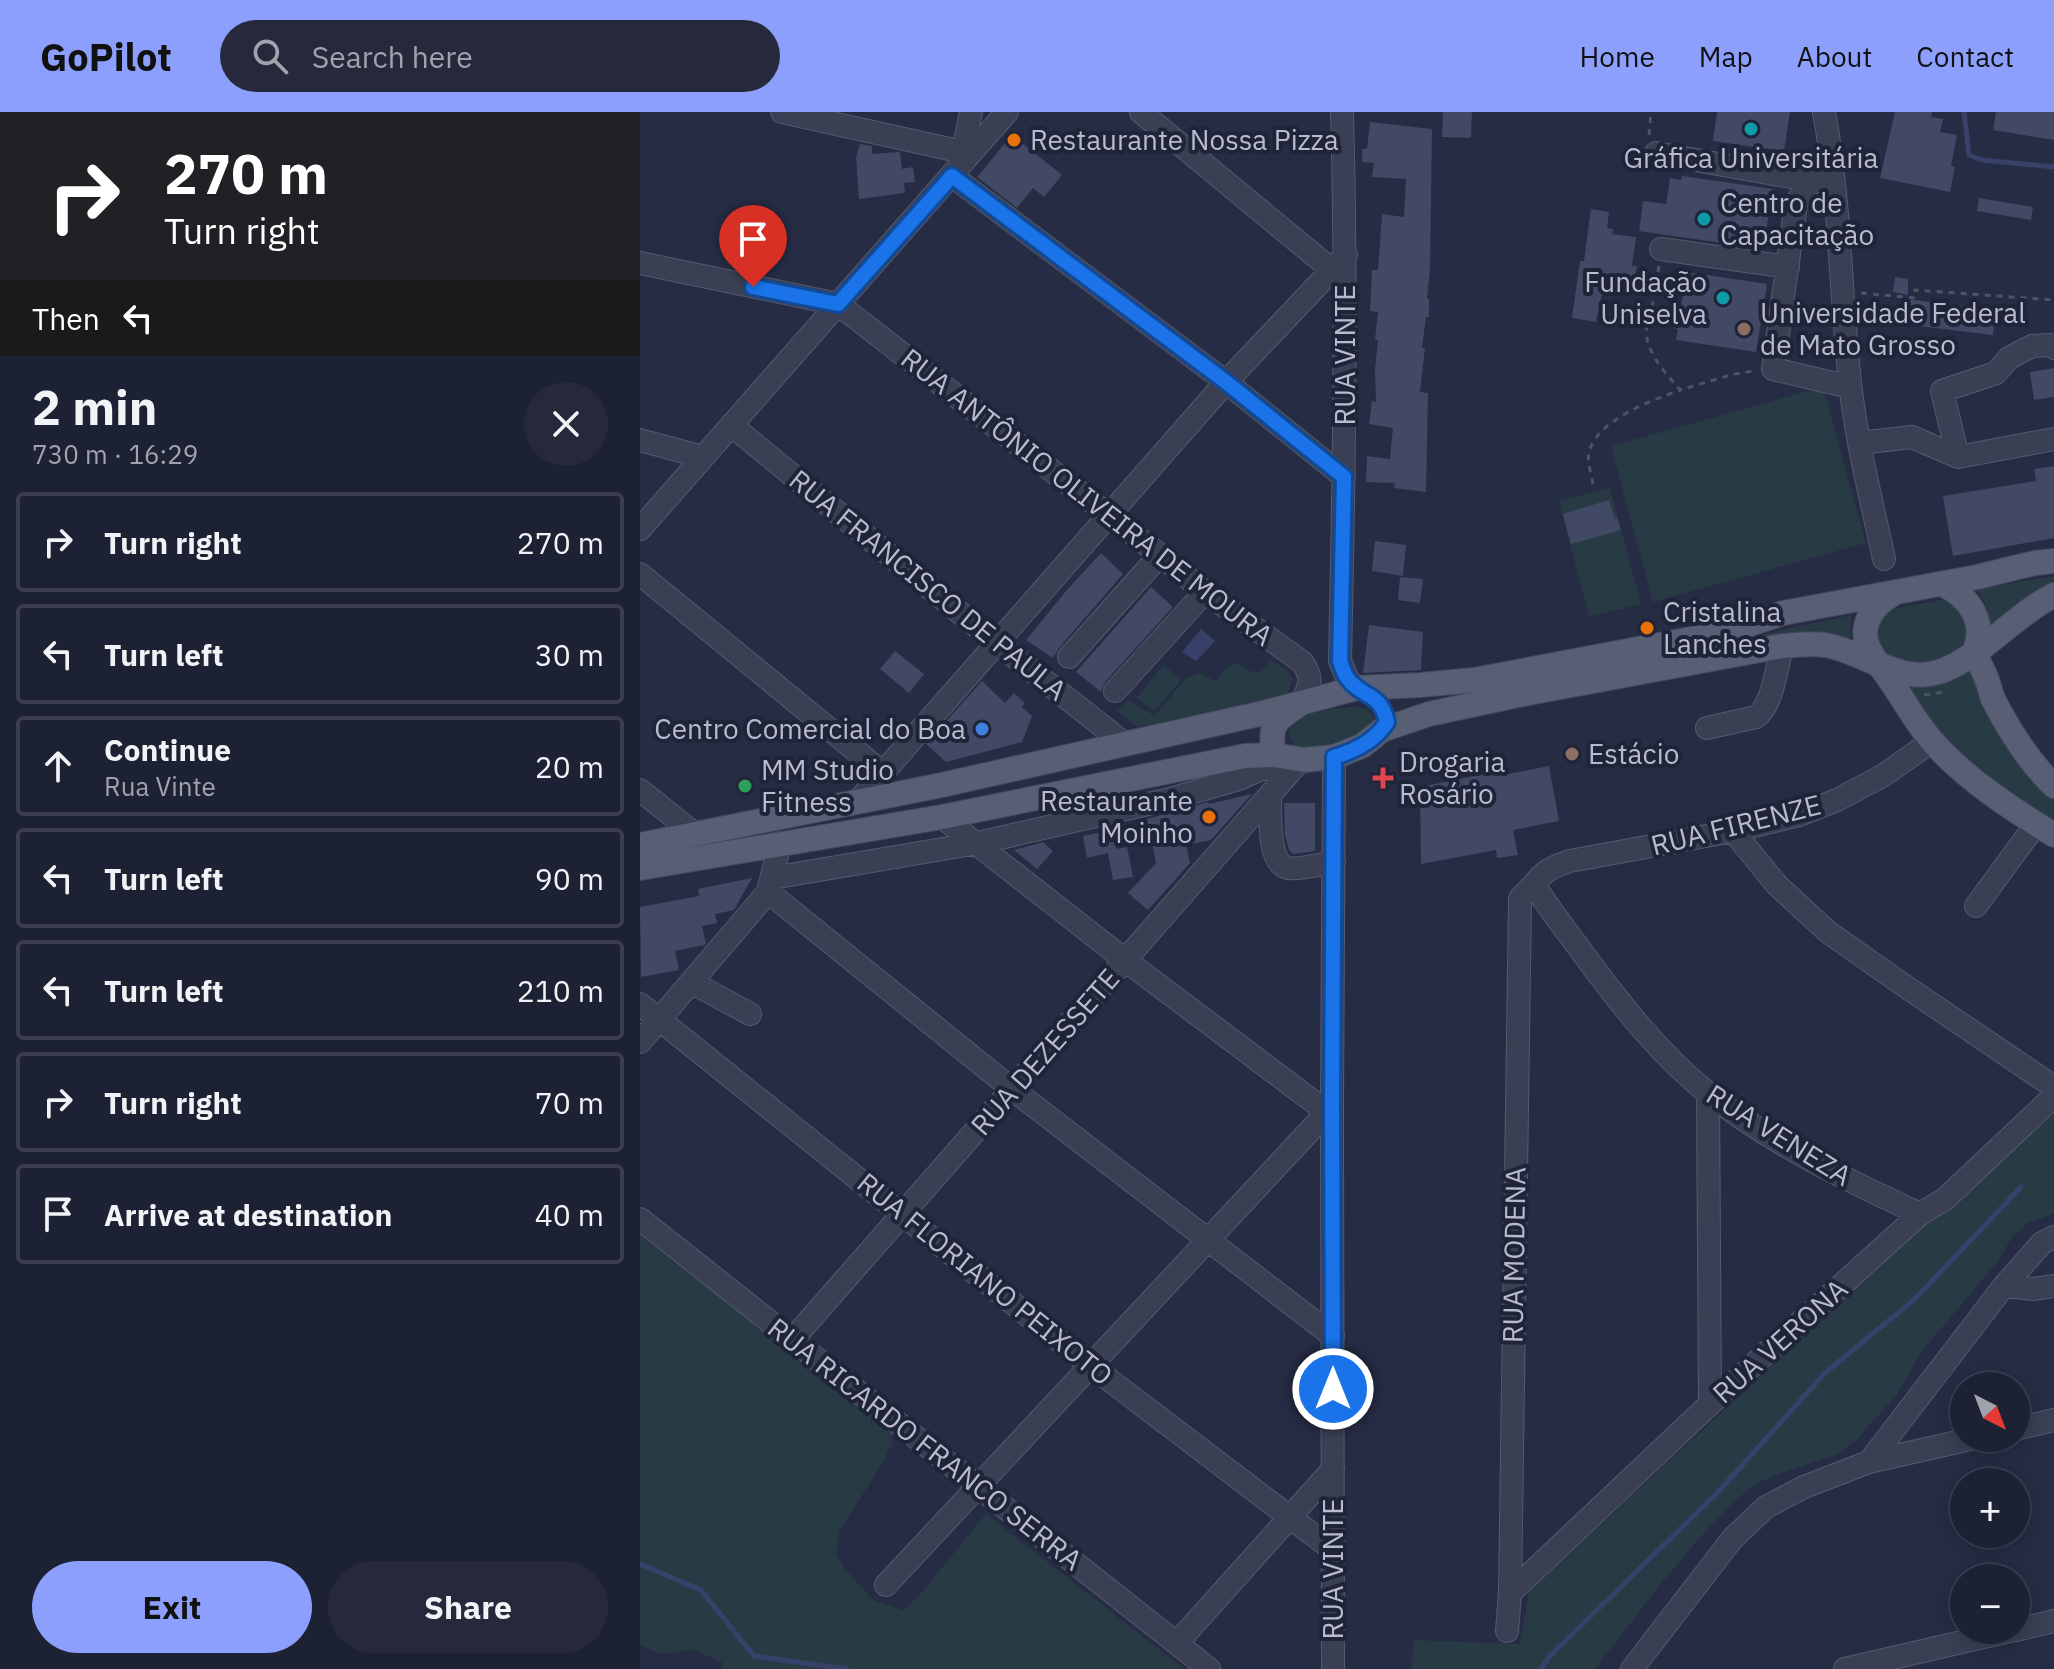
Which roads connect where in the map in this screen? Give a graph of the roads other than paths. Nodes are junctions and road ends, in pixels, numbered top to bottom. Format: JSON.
{"nodes":[{"id":1,"x":782,"y":112,"type":"edge"},
{"id":2,"x":971,"y":112,"type":"edge"},
{"id":3,"x":1007,"y":112,"type":"edge"},
{"id":4,"x":1141,"y":112,"type":"edge"},
{"id":5,"x":1342,"y":112,"type":"edge"},
{"id":6,"x":1824,"y":112,"type":"edge"},
{"id":7,"x":1656,"y":153,"type":"road end"},
{"id":8,"x":960,"y":163,"type":"junction"},
{"id":9,"x":1824,"y":178,"type":"junction"},
{"id":10,"x":1661,"y":249,"type":"road end"},
{"id":11,"x":640,"y":263,"type":"edge"},
{"id":12,"x":1339,"y":263,"type":"junction"},
{"id":13,"x":1788,"y":267,"type":"junction"},
{"id":14,"x":838,"y":304,"type":"junction"},
{"id":15,"x":2054,"y":348,"type":"edge"},
{"id":16,"x":1226,"y":382,"type":"junction"},
{"id":17,"x":1850,"y":387,"type":"junction"},
{"id":18,"x":731,"y":425,"type":"junction"},
{"id":19,"x":2054,"y":439,"type":"edge"},
{"id":20,"x":640,"y":440,"type":"edge"},
{"id":21,"x":1859,"y":443,"type":"junction"},
{"id":22,"x":703,"y":457,"type":"junction"},
{"id":23,"x":1958,"y":457,"type":"junction"},
{"id":24,"x":1344,"y":477,"type":"junction"},
{"id":25,"x":1108,"y":516,"type":"junction"},
{"id":26,"x":640,"y":529,"type":"edge"},
{"id":27,"x":1160,"y":555,"type":"junction"},
{"id":28,"x":1884,"y":559,"type":"dead end"},
{"id":29,"x":2054,"y":561,"type":"edge"},
{"id":30,"x":640,"y":574,"type":"edge"},
{"id":31,"x":1942,"y":584,"type":"junction"},
{"id":32,"x":1900,"y":590,"type":"junction"},
{"id":33,"x":1205,"y":592,"type":"junction"},
{"id":34,"x":2054,"y":595,"type":"edge"},
{"id":35,"x":998,"y":644,"type":"junction"},
{"id":36,"x":1782,"y":646,"type":"junction"},
{"id":37,"x":1974,"y":653,"type":"junction"},
{"id":38,"x":1069,"y":657,"type":"dead end"},
{"id":39,"x":1879,"y":664,"type":"junction"},
{"id":40,"x":1357,"y":688,"type":"junction"},
{"id":41,"x":1115,"y":691,"type":"dead end"},
{"id":42,"x":1302,"y":702,"type":"junction"},
{"id":43,"x":1707,"y":728,"type":"dead end"},
{"id":44,"x":1382,"y":730,"type":"junction"},
{"id":45,"x":1932,"y":741,"type":"junction"},
{"id":46,"x":1125,"y":744,"type":"junction"},
{"id":47,"x":1334,"y":757,"type":"junction"},
{"id":48,"x":1291,"y":760,"type":"junction"},
{"id":49,"x":888,"y":768,"type":"junction"},
{"id":50,"x":2054,"y":786,"type":"edge"},
{"id":51,"x":924,"y":788,"type":"junction"},
{"id":52,"x":640,"y":790,"type":"edge"},
{"id":53,"x":1270,"y":795,"type":"junction"},
{"id":54,"x":859,"y":800,"type":"junction"},
{"id":55,"x":942,"y":817,"type":"junction"},
{"id":56,"x":2045,"y":830,"type":"edge"},
{"id":57,"x":1733,"y":831,"type":"junction"},
{"id":58,"x":695,"y":834,"type":"junction"},
{"id":59,"x":780,"y":843,"type":"junction"},
{"id":60,"x":978,"y":843,"type":"junction"},
{"id":61,"x":640,"y":845,"type":"edge"},
{"id":62,"x":1334,"y":862,"type":"junction"},
{"id":63,"x":640,"y":868,"type":"edge"},
{"id":64,"x":770,"y":885,"type":"junction"},
{"id":65,"x":1534,"y":885,"type":"junction"},
{"id":66,"x":1976,"y":906,"type":"dead end"},
{"id":67,"x":1125,"y":960,"type":"junction"},
{"id":68,"x":691,"y":982,"type":"junction"},
{"id":69,"x":640,"y":1004,"type":"edge"},
{"id":70,"x":750,"y":1014,"type":"dead end"},
{"id":71,"x":658,"y":1020,"type":"junction"},
{"id":72,"x":640,"y":1042,"type":"edge"},
{"id":73,"x":2054,"y":1087,"type":"edge"},
{"id":74,"x":1012,"y":1089,"type":"junction"},
{"id":75,"x":1708,"y":1094,"type":"junction"},
{"id":76,"x":2054,"y":1096,"type":"edge"},
{"id":77,"x":1332,"y":1107,"type":"junction"},
{"id":78,"x":903,"y":1213,"type":"junction"},
{"id":79,"x":1920,"y":1214,"type":"junction"},
{"id":80,"x":640,"y":1219,"type":"edge"},
{"id":81,"x":2054,"y":1237,"type":"edge"},
{"id":82,"x":1209,"y":1239,"type":"junction"},
{"id":83,"x":2004,"y":1286,"type":"junction"},
{"id":84,"x":2054,"y":1286,"type":"edge"},
{"id":85,"x":1333,"y":1336,"type":"junction"},
{"id":86,"x":793,"y":1339,"type":"junction"},
{"id":87,"x":1091,"y":1366,"type":"junction"},
{"id":88,"x":1710,"y":1404,"type":"junction"},
{"id":89,"x":2054,"y":1420,"type":"edge"},
{"id":90,"x":2030,"y":1426,"type":"edge"},
{"id":91,"x":1950,"y":1444,"type":"edge"},
{"id":92,"x":1869,"y":1462,"type":"junction"},
{"id":93,"x":1333,"y":1469,"type":"junction"},
{"id":94,"x":977,"y":1487,"type":"junction"},
{"id":95,"x":1290,"y":1518,"type":"junction"},
{"id":96,"x":1333,"y":1550,"type":"junction"},
{"id":97,"x":886,"y":1585,"type":"dead end"},
{"id":98,"x":1510,"y":1593,"type":"junction"},
{"id":99,"x":2054,"y":1621,"type":"edge"},
{"id":100,"x":2030,"y":1627,"type":"edge"},
{"id":101,"x":1507,"y":1631,"type":"dead end"},
{"id":102,"x":1177,"y":1643,"type":"junction"},
{"id":103,"x":1954,"y":1644,"type":"edge"},
{"id":104,"x":1209,"y":1669,"type":"edge"},
{"id":105,"x":1333,"y":1669,"type":"edge"},
{"id":106,"x":1632,"y":1669,"type":"edge"},
{"id":107,"x":1845,"y":1669,"type":"edge"}],
"edges":[{"from":1,"to":8,"type":"street"},
{"from":2,"to":8,"type":"street"},
{"from":3,"to":8,"type":"street"},
{"from":4,"to":12,"type":"street"},
{"from":5,"to":12,"type":"street","name":"RUA VINTE"},
{"from":6,"to":9,"type":"street"},
{"from":7,"to":9,"type":"street"},
{"from":8,"to":14,"type":"street"},
{"from":8,"to":16,"type":"street"},
{"from":9,"to":13,"type":"street"},
{"from":9,"to":17,"type":"street"},
{"from":10,"to":13,"type":"street"},
{"from":11,"to":14,"type":"street"},
{"from":12,"to":16,"type":"street"},
{"from":12,"to":24,"type":"street","name":"RUA VINTE"},
{"from":13,"to":17,"type":"street"},
{"from":14,"to":18,"type":"street"},
{"from":14,"to":25,"type":"street","name":"RUA ANTÔNIO OLIVEIRA DE MOURA"},
{"from":15,"to":23,"type":"street"},
{"from":16,"to":24,"type":"street"},
{"from":16,"to":25,"type":"street"},
{"from":17,"to":21,"type":"street"},
{"from":18,"to":22,"type":"street"},
{"from":18,"to":35,"type":"street","name":"RUA FRANCISCO DE PAULA"},
{"from":19,"to":23,"type":"street"},
{"from":20,"to":22,"type":"street"},
{"from":21,"to":23,"type":"street"},
{"from":21,"to":28,"type":"street"},
{"from":22,"to":26,"type":"street"},
{"from":24,"to":40,"type":"street","name":"RUA VINTE"},
{"from":25,"to":27,"type":"street","name":"RUA ANTÔNIO OLIVEIRA DE MOURA"},
{"from":25,"to":35,"type":"street"},
{"from":27,"to":33,"type":"street","name":"RUA ANTÔNIO OLIVEIRA DE MOURA"},
{"from":27,"to":38,"type":"street"},
{"from":29,"to":31,"type":"main road"},
{"from":30,"to":49,"type":"street"},
{"from":31,"to":32,"type":"main road"},
{"from":31,"to":37,"type":"main road"},
{"from":32,"to":39,"type":"main road"},
{"from":32,"to":40,"type":"main road"},
{"from":33,"to":41,"type":"street"},
{"from":33,"to":42,"type":"street","name":"RUA ANTÔNIO OLIVEIRA DE MOURA"},
{"from":34,"to":37,"type":"main road"},
{"from":35,"to":46,"type":"street","name":"RUA FRANCISCO DE PAULA"},
{"from":35,"to":49,"type":"street"},
{"from":36,"to":39,"type":"main road"},
{"from":36,"to":43,"type":"street"},
{"from":36,"to":44,"type":"main road"},
{"from":37,"to":39,"type":"main road"},
{"from":37,"to":50,"type":"main road"},
{"from":39,"to":45,"type":"main road"},
{"from":40,"to":42,"type":"main road"},
{"from":40,"to":44,"type":"main road"},
{"from":42,"to":46,"type":"main road"},
{"from":42,"to":48,"type":"main road"},
{"from":44,"to":47,"type":"main road"},
{"from":45,"to":56,"type":"main road"},
{"from":45,"to":57,"type":"street","name":"RUA FIRENZE"},
{"from":46,"to":51,"type":"main road"},
{"from":47,"to":48,"type":"main road"},
{"from":47,"to":62,"type":"street","name":"RUA VINTE"},
{"from":48,"to":53,"type":"street","name":"RUA DEZESSETE"},
{"from":48,"to":55,"type":"main road"},
{"from":48,"to":60,"type":"street"},
{"from":49,"to":51,"type":"street"},
{"from":49,"to":54,"type":"street"},
{"from":51,"to":54,"type":"main road"},
{"from":52,"to":58,"type":"street"},
{"from":53,"to":62,"type":"street"},
{"from":53,"to":67,"type":"street","name":"RUA DEZESSETE"},
{"from":54,"to":58,"type":"main road"},
{"from":55,"to":59,"type":"main road"},
{"from":55,"to":60,"type":"street"},
{"from":56,"to":66,"type":"street"},
{"from":57,"to":65,"type":"street","name":"RUA FIRENZE"},
{"from":57,"to":73,"type":"street"},
{"from":58,"to":61,"type":"main road"},
{"from":59,"to":63,"type":"main road"},
{"from":59,"to":64,"type":"street"},
{"from":60,"to":64,"type":"street"},
{"from":60,"to":67,"type":"street"},
{"from":62,"to":77,"type":"street","name":"RUA VINTE"},
{"from":64,"to":68,"type":"street"},
{"from":64,"to":74,"type":"street"},
{"from":65,"to":75,"type":"street","name":"RUA VENEZA"},
{"from":65,"to":98,"type":"street","name":"RUA MODENA"},
{"from":67,"to":74,"type":"street","name":"RUA DEZESSETE"},
{"from":67,"to":77,"type":"street"},
{"from":68,"to":70,"type":"street"},
{"from":68,"to":71,"type":"street"},
{"from":69,"to":71,"type":"street","name":"RUA FLORIANO PEIXOTO"},
{"from":71,"to":72,"type":"street"},
{"from":71,"to":78,"type":"street","name":"RUA FLORIANO PEIXOTO"},
{"from":74,"to":78,"type":"street","name":"RUA DEZESSETE"},
{"from":74,"to":82,"type":"street"},
{"from":75,"to":79,"type":"street","name":"RUA VENEZA"},
{"from":75,"to":88,"type":"street"},
{"from":76,"to":79,"type":"street","name":"RUA VERONA"},
{"from":77,"to":82,"type":"street"},
{"from":77,"to":85,"type":"street","name":"RUA VINTE"},
{"from":78,"to":86,"type":"street","name":"RUA DEZESSETE"},
{"from":78,"to":87,"type":"street","name":"RUA FLORIANO PEIXOTO"},
{"from":79,"to":88,"type":"street","name":"RUA VERONA"},
{"from":80,"to":86,"type":"street","name":"RUA RICARDO FRANCO SERRA"},
{"from":81,"to":83,"type":"street"},
{"from":82,"to":85,"type":"street"},
{"from":82,"to":87,"type":"street"},
{"from":83,"to":84,"type":"street"},
{"from":83,"to":92,"type":"street"},
{"from":85,"to":93,"type":"street","name":"RUA VINTE"},
{"from":86,"to":94,"type":"street","name":"RUA RICARDO FRANCO SERRA"},
{"from":87,"to":94,"type":"street"},
{"from":87,"to":95,"type":"street","name":"RUA FLORIANO PEIXOTO"},
{"from":88,"to":98,"type":"street","name":"RUA VERONA"},
{"from":89,"to":90,"type":"street"},
{"from":91,"to":92,"type":"street"},
{"from":92,"to":106,"type":"street"},
{"from":93,"to":95,"type":"street","name":"RUA VINTE"},
{"from":93,"to":96,"type":"street","name":"RUA VINTE"},
{"from":94,"to":97,"type":"street"},
{"from":94,"to":102,"type":"street","name":"RUA RICARDO FRANCO SERRA"},
{"from":95,"to":96,"type":"street","name":"RUA FLORIANO PEIXOTO"},
{"from":95,"to":102,"type":"street","name":"RUA VINTE"},
{"from":96,"to":105,"type":"street","name":"RUA VINTE"},
{"from":98,"to":101,"type":"street","name":"RUA MODENA"},
{"from":99,"to":100,"type":"street"},
{"from":102,"to":104,"type":"street","name":"RUA RICARDO FRANCO SERRA"},
{"from":103,"to":107,"type":"street"}]}
